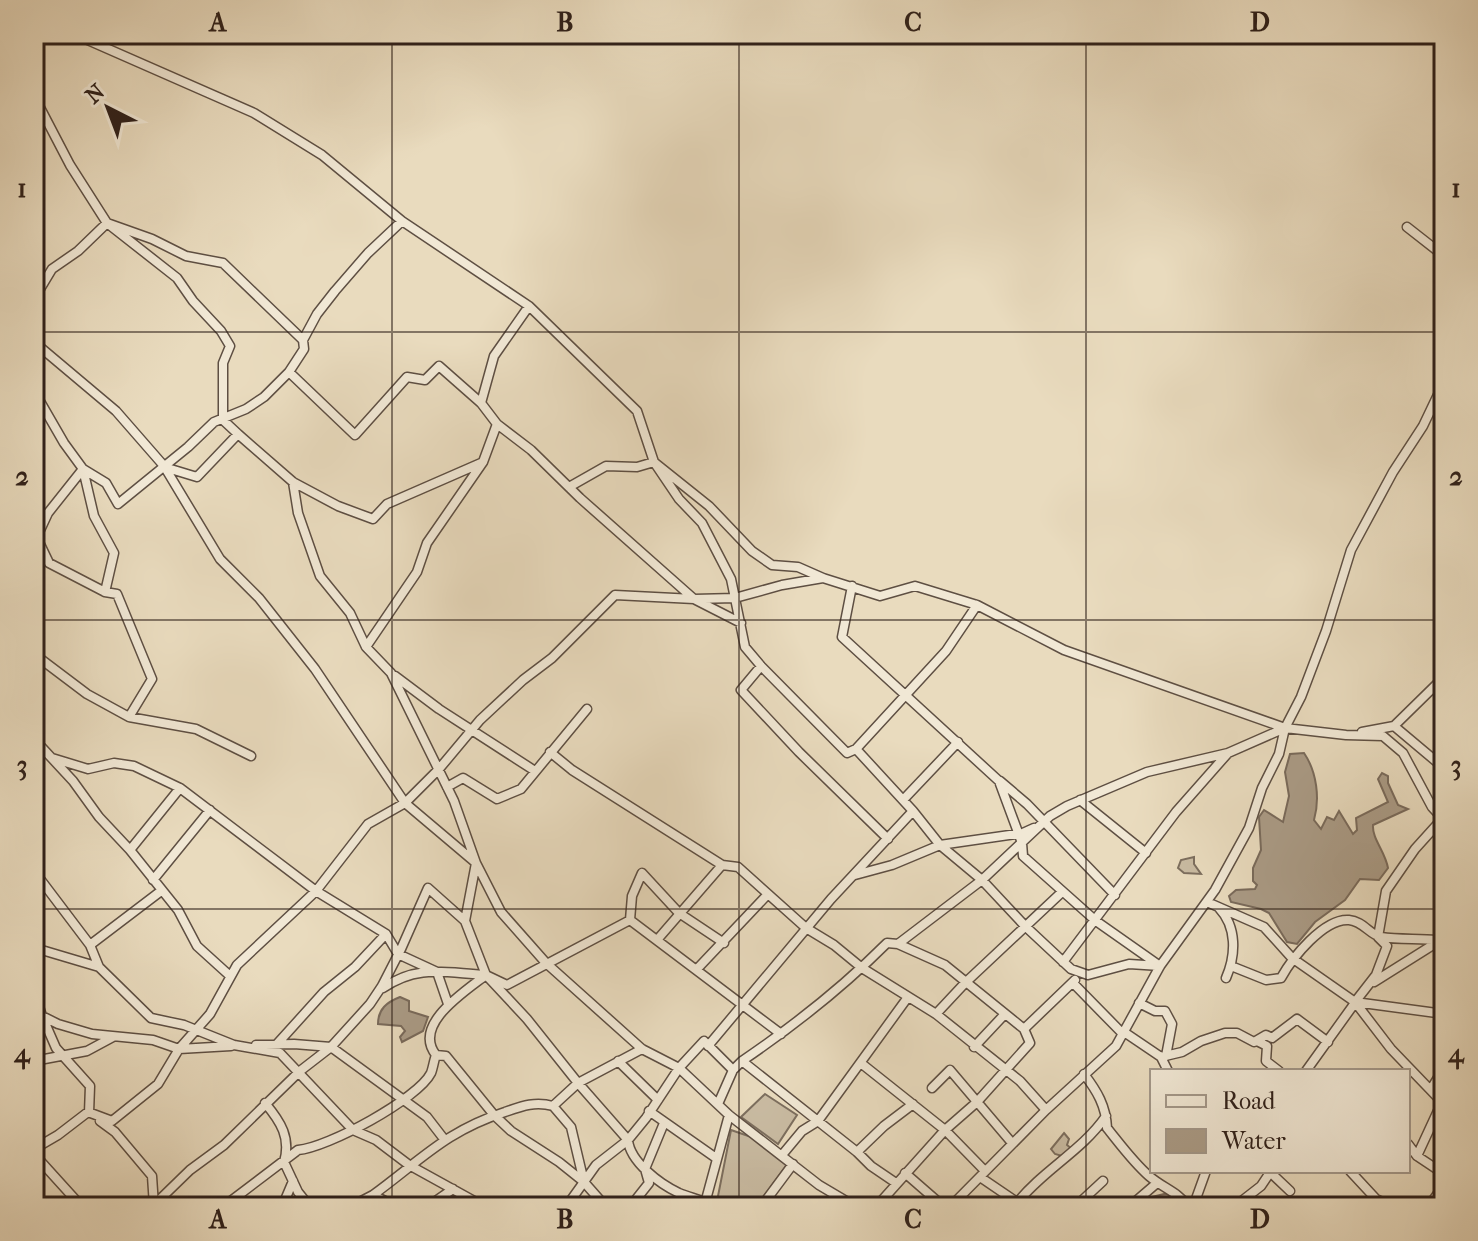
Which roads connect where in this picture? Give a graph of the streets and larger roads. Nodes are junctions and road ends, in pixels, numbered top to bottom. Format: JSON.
{"nodes":[{"id":1,"x":74,"y":34,"type":"edge"},
{"id":2,"x":34,"y":96,"type":"edge"},
{"id":3,"x":402,"y":221,"type":"junction"},
{"id":4,"x":107,"y":223,"type":"junction"},
{"id":5,"x":1407,"y":227,"type":"dead end"},
{"id":6,"x":1444,"y":256,"type":"edge"},
{"id":7,"x":34,"y":299,"type":"edge"},
{"id":8,"x":529,"y":306,"type":"junction"},
{"id":9,"x":303,"y":340,"type":"junction"},
{"id":10,"x":34,"y":342,"type":"edge"},
{"id":11,"x":289,"y":372,"type":"junction"},
{"id":12,"x":1444,"y":382,"type":"edge"},
{"id":13,"x":34,"y":391,"type":"edge"},
{"id":14,"x":481,"y":403,"type":"junction"},
{"id":15,"x":223,"y":420,"type":"junction"},
{"id":16,"x":497,"y":424,"type":"junction"},
{"id":17,"x":238,"y":434,"type":"junction"},
{"id":18,"x":483,"y":462,"type":"junction"},
{"id":19,"x":654,"y":462,"type":"junction"},
{"id":20,"x":164,"y":466,"type":"junction"},
{"id":21,"x":83,"y":469,"type":"junction"},
{"id":22,"x":293,"y":482,"type":"junction"},
{"id":23,"x":569,"y":487,"type":"junction"},
{"id":24,"x":36,"y":540,"type":"edge"},
{"id":25,"x":823,"y":578,"type":"junction"},
{"id":26,"x":852,"y":586,"type":"junction"},
{"id":27,"x":105,"y":592,"type":"junction"},
{"id":28,"x":735,"y":598,"type":"junction"},
{"id":29,"x":694,"y":599,"type":"junction"},
{"id":30,"x":977,"y":605,"type":"junction"},
{"id":31,"x":741,"y":623,"type":"junction"},
{"id":32,"x":366,"y":647,"type":"junction"},
{"id":33,"x":34,"y":654,"type":"edge"},
{"id":34,"x":761,"y":666,"type":"junction"},
{"id":35,"x":391,"y":673,"type":"junction"},
{"id":36,"x":1444,"y":677,"type":"edge"},
{"id":37,"x":906,"y":696,"type":"junction"},
{"id":38,"x":587,"y":709,"type":"dead end"},
{"id":39,"x":129,"y":717,"type":"junction"},
{"id":40,"x":1394,"y":726,"type":"junction"},
{"id":41,"x":1285,"y":728,"type":"junction"},
{"id":42,"x":472,"y":731,"type":"junction"},
{"id":43,"x":1346,"y":735,"type":"junction"},
{"id":44,"x":34,"y":739,"type":"edge"},
{"id":45,"x":958,"y":742,"type":"junction"},
{"id":46,"x":856,"y":749,"type":"junction"},
{"id":47,"x":550,"y":752,"type":"junction"},
{"id":48,"x":1228,"y":753,"type":"junction"},
{"id":49,"x":251,"y":756,"type":"dead end"},
{"id":50,"x":52,"y":758,"type":"junction"},
{"id":51,"x":1444,"y":768,"type":"edge"},
{"id":52,"x":439,"y":769,"type":"junction"},
{"id":53,"x":535,"y":771,"type":"junction"},
{"id":54,"x":999,"y":781,"type":"junction"},
{"id":55,"x":447,"y":787,"type":"junction"},
{"id":56,"x":180,"y":788,"type":"junction"},
{"id":57,"x":903,"y":800,"type":"junction"},
{"id":58,"x":1080,"y":800,"type":"junction"},
{"id":59,"x":405,"y":803,"type":"junction"},
{"id":60,"x":210,"y":810,"type":"junction"},
{"id":61,"x":913,"y":811,"type":"junction"},
{"id":62,"x":1443,"y":819,"type":"edge"},
{"id":63,"x":1043,"y":823,"type":"junction"},
{"id":64,"x":1017,"y":833,"type":"junction"},
{"id":65,"x":888,"y":839,"type":"junction"},
{"id":66,"x":1022,"y":843,"type":"junction"},
{"id":67,"x":940,"y":845,"type":"junction"},
{"id":68,"x":130,"y":850,"type":"junction"},
{"id":69,"x":1146,"y":853,"type":"junction"},
{"id":70,"x":476,"y":863,"type":"junction"},
{"id":71,"x":722,"y":865,"type":"junction"},
{"id":72,"x":34,"y":871,"type":"edge"},
{"id":73,"x":854,"y":875,"type":"junction"},
{"id":74,"x":153,"y":880,"type":"junction"},
{"id":75,"x":982,"y":880,"type":"junction"},
{"id":76,"x":161,"y":891,"type":"junction"},
{"id":77,"x":316,"y":891,"type":"junction"},
{"id":78,"x":1062,"y":892,"type":"junction"},
{"id":79,"x":768,"y":894,"type":"junction"},
{"id":80,"x":1115,"y":895,"type":"junction"},
{"id":81,"x":1207,"y":902,"type":"junction"},
{"id":82,"x":1218,"y":907,"type":"junction"},
{"id":83,"x":679,"y":913,"type":"junction"},
{"id":84,"x":630,"y":920,"type":"junction"},
{"id":85,"x":465,"y":921,"type":"junction"},
{"id":86,"x":1096,"y":921,"type":"junction"},
{"id":87,"x":1025,"y":926,"type":"junction"},
{"id":88,"x":806,"y":928,"type":"junction"},
{"id":89,"x":386,"y":934,"type":"junction"},
{"id":90,"x":1378,"y":937,"type":"junction"},
{"id":91,"x":1441,"y":939,"type":"edge"},
{"id":92,"x":657,"y":940,"type":"junction"},
{"id":93,"x":724,"y":943,"type":"junction"},
{"id":94,"x":898,"y":944,"type":"junction"},
{"id":95,"x":90,"y":945,"type":"junction"},
{"id":96,"x":36,"y":949,"type":"edge"},
{"id":97,"x":398,"y":954,"type":"junction"},
{"id":98,"x":1292,"y":958,"type":"junction"},
{"id":99,"x":1063,"y":962,"type":"junction"},
{"id":100,"x":546,"y":963,"type":"junction"},
{"id":101,"x":1160,"y":966,"type":"junction"},
{"id":102,"x":1231,"y":966,"type":"junction"},
{"id":103,"x":99,"y":967,"type":"junction"},
{"id":104,"x":862,"y":968,"type":"junction"},
{"id":105,"x":697,"y":969,"type":"junction"},
{"id":106,"x":437,"y":972,"type":"junction"},
{"id":107,"x":1082,"y":973,"type":"junction"},
{"id":108,"x":229,"y":975,"type":"junction"},
{"id":109,"x":486,"y":975,"type":"junction"},
{"id":110,"x":1226,"y":978,"type":"dead end"},
{"id":111,"x":965,"y":983,"type":"junction"},
{"id":112,"x":1073,"y":983,"type":"junction"},
{"id":113,"x":378,"y":992,"type":"junction"},
{"id":114,"x":908,"y":997,"type":"junction"},
{"id":115,"x":1355,"y":1002,"type":"junction"},
{"id":116,"x":1139,"y":1003,"type":"junction"},
{"id":117,"x":448,"y":1004,"type":"junction"},
{"id":118,"x":744,"y":1004,"type":"junction"},
{"id":119,"x":38,"y":1014,"type":"edge"},
{"id":120,"x":936,"y":1014,"type":"junction"},
{"id":121,"x":1444,"y":1014,"type":"edge"},
{"id":122,"x":1004,"y":1015,"type":"junction"},
{"id":123,"x":197,"y":1029,"type":"junction"},
{"id":124,"x":1024,"y":1029,"type":"junction"},
{"id":125,"x":1122,"y":1033,"type":"junction"},
{"id":126,"x":781,"y":1034,"type":"junction"},
{"id":127,"x":113,"y":1037,"type":"junction"},
{"id":128,"x":1257,"y":1041,"type":"junction"},
{"id":129,"x":1328,"y":1042,"type":"junction"},
{"id":130,"x":277,"y":1044,"type":"junction"},
{"id":131,"x":234,"y":1045,"type":"junction"},
{"id":132,"x":708,"y":1046,"type":"junction"},
{"id":133,"x":331,"y":1047,"type":"junction"},
{"id":134,"x":974,"y":1047,"type":"junction"},
{"id":135,"x":179,"y":1049,"type":"junction"},
{"id":136,"x":642,"y":1049,"type":"junction"},
{"id":137,"x":64,"y":1054,"type":"junction"},
{"id":138,"x":436,"y":1055,"type":"junction"},
{"id":139,"x":1163,"y":1057,"type":"junction"},
{"id":140,"x":34,"y":1061,"type":"edge"},
{"id":141,"x":618,"y":1061,"type":"junction"},
{"id":142,"x":742,"y":1061,"type":"junction"},
{"id":143,"x":862,"y":1064,"type":"junction"},
{"id":144,"x":679,"y":1068,"type":"junction"},
{"id":145,"x":1444,"y":1068,"type":"edge"},
{"id":146,"x":1167,"y":1069,"type":"edge"},
{"id":147,"x":1276,"y":1069,"type":"edge"},
{"id":148,"x":1308,"y":1069,"type":"edge"},
{"id":149,"x":733,"y":1070,"type":"junction"},
{"id":150,"x":1006,"y":1070,"type":"junction"},
{"id":151,"x":300,"y":1071,"type":"junction"},
{"id":152,"x":1084,"y":1074,"type":"junction"},
{"id":153,"x":578,"y":1083,"type":"junction"},
{"id":154,"x":932,"y":1088,"type":"dead end"},
{"id":155,"x":1431,"y":1089,"type":"junction"},
{"id":156,"x":404,"y":1098,"type":"junction"},
{"id":157,"x":658,"y":1100,"type":"junction"},
{"id":158,"x":977,"y":1102,"type":"junction"},
{"id":159,"x":265,"y":1103,"type":"junction"},
{"id":160,"x":718,"y":1104,"type":"junction"},
{"id":161,"x":913,"y":1104,"type":"junction"},
{"id":162,"x":553,"y":1106,"type":"junction"},
{"id":163,"x":1046,"y":1110,"type":"junction"},
{"id":164,"x":649,"y":1111,"type":"junction"},
{"id":165,"x":88,"y":1112,"type":"junction"},
{"id":166,"x":494,"y":1115,"type":"junction"},
{"id":167,"x":729,"y":1115,"type":"junction"},
{"id":168,"x":1107,"y":1115,"type":"junction"},
{"id":169,"x":818,"y":1121,"type":"junction"},
{"id":170,"x":664,"y":1123,"type":"junction"},
{"id":171,"x":353,"y":1130,"type":"junction"},
{"id":172,"x":945,"y":1130,"type":"junction"},
{"id":173,"x":444,"y":1139,"type":"junction"},
{"id":174,"x":628,"y":1140,"type":"junction"},
{"id":175,"x":1012,"y":1143,"type":"junction"},
{"id":176,"x":1410,"y":1147,"type":"edge"},
{"id":177,"x":34,"y":1151,"type":"edge"},
{"id":178,"x":857,"y":1152,"type":"junction"},
{"id":179,"x":782,"y":1155,"type":"junction"},
{"id":180,"x":1417,"y":1156,"type":"junction"},
{"id":181,"x":716,"y":1158,"type":"junction"},
{"id":182,"x":284,"y":1162,"type":"junction"},
{"id":183,"x":793,"y":1164,"type":"junction"},
{"id":184,"x":409,"y":1165,"type":"junction"},
{"id":185,"x":645,"y":1169,"type":"junction"},
{"id":186,"x":905,"y":1173,"type":"junction"},
{"id":187,"x":1205,"y":1173,"type":"edge"},
{"id":188,"x":1272,"y":1173,"type":"edge"},
{"id":189,"x":1353,"y":1173,"type":"edge"},
{"id":190,"x":983,"y":1174,"type":"junction"},
{"id":191,"x":1444,"y":1174,"type":"edge"},
{"id":192,"x":293,"y":1181,"type":"junction"},
{"id":193,"x":1103,"y":1181,"type":"dead end"},
{"id":194,"x":584,"y":1182,"type":"junction"},
{"id":195,"x":896,"y":1183,"type":"junction"},
{"id":196,"x":1157,"y":1183,"type":"junction"},
{"id":197,"x":1444,"y":1185,"type":"edge"},
{"id":198,"x":453,"y":1189,"type":"junction"},
{"id":199,"x":1290,"y":1191,"type":"dead end"},
{"id":200,"x":373,"y":1195,"type":"junction"},
{"id":201,"x":1376,"y":1199,"type":"junction"},
{"id":202,"x":843,"y":1204,"type":"edge"},
{"id":203,"x":709,"y":1205,"type":"edge"},
{"id":204,"x":152,"y":1206,"type":"edge"},
{"id":205,"x":1020,"y":1206,"type":"edge"},
{"id":206,"x":82,"y":1207,"type":"edge"},
{"id":207,"x":223,"y":1207,"type":"edge"},
{"id":208,"x":282,"y":1207,"type":"edge"},
{"id":209,"x":310,"y":1207,"type":"edge"},
{"id":210,"x":350,"y":1207,"type":"edge"},
{"id":211,"x":415,"y":1207,"type":"edge"},
{"id":212,"x":427,"y":1207,"type":"edge"},
{"id":213,"x":483,"y":1207,"type":"edge"},
{"id":214,"x":566,"y":1207,"type":"edge"},
{"id":215,"x":606,"y":1207,"type":"edge"},
{"id":216,"x":630,"y":1207,"type":"edge"},
{"id":217,"x":761,"y":1207,"type":"edge"},
{"id":218,"x":866,"y":1207,"type":"edge"},
{"id":219,"x":876,"y":1207,"type":"edge"},
{"id":220,"x":947,"y":1207,"type":"edge"},
{"id":221,"x":1075,"y":1207,"type":"edge"},
{"id":222,"x":1129,"y":1207,"type":"edge"},
{"id":223,"x":1191,"y":1207,"type":"edge"},
{"id":224,"x":1234,"y":1207,"type":"edge"},
{"id":225,"x":1363,"y":1207,"type":"edge"},
{"id":226,"x":1393,"y":1207,"type":"edge"},
{"id":227,"x":1428,"y":1207,"type":"edge"}],
"edges":[{"from":1,"to":3,"type":"street"},
{"from":2,"to":4,"type":"street"},
{"from":3,"to":8,"type":"street"},
{"from":3,"to":9,"type":"street"},
{"from":4,"to":7,"type":"street"},
{"from":4,"to":9,"type":"street"},
{"from":4,"to":15,"type":"street"},
{"from":5,"to":6,"type":"street"},
{"from":8,"to":14,"type":"street"},
{"from":8,"to":19,"type":"street"},
{"from":9,"to":11,"type":"street"},
{"from":10,"to":20,"type":"street"},
{"from":11,"to":14,"type":"street"},
{"from":11,"to":15,"type":"street"},
{"from":12,"to":41,"type":"street"},
{"from":13,"to":21,"type":"street"},
{"from":14,"to":16,"type":"street"},
{"from":15,"to":17,"type":"street"},
{"from":15,"to":20,"type":"street"},
{"from":16,"to":18,"type":"street"},
{"from":16,"to":23,"type":"street"},
{"from":17,"to":20,"type":"street"},
{"from":17,"to":22,"type":"street"},
{"from":18,"to":22,"type":"street"},
{"from":18,"to":32,"type":"street"},
{"from":19,"to":23,"type":"street"},
{"from":19,"to":25,"type":"street"},
{"from":19,"to":28,"type":"street"},
{"from":20,"to":21,"type":"street"},
{"from":20,"to":59,"type":"street"},
{"from":21,"to":24,"type":"street"},
{"from":21,"to":27,"type":"street"},
{"from":22,"to":32,"type":"street"},
{"from":23,"to":29,"type":"street"},
{"from":24,"to":27,"type":"street"},
{"from":25,"to":26,"type":"street"},
{"from":25,"to":28,"type":"street"},
{"from":26,"to":30,"type":"street"},
{"from":26,"to":37,"type":"street"},
{"from":27,"to":39,"type":"street"},
{"from":28,"to":29,"type":"street"},
{"from":28,"to":31,"type":"street"},
{"from":29,"to":31,"type":"street"},
{"from":29,"to":42,"type":"street"},
{"from":30,"to":37,"type":"street"},
{"from":30,"to":41,"type":"street"},
{"from":31,"to":34,"type":"street"},
{"from":32,"to":35,"type":"street"},
{"from":33,"to":39,"type":"street"},
{"from":34,"to":46,"type":"street"},
{"from":34,"to":65,"type":"street"},
{"from":35,"to":42,"type":"street"},
{"from":35,"to":52,"type":"street"},
{"from":36,"to":40,"type":"street"},
{"from":37,"to":45,"type":"street"},
{"from":37,"to":46,"type":"street"},
{"from":38,"to":47,"type":"street"},
{"from":39,"to":49,"type":"street"},
{"from":40,"to":43,"type":"street"},
{"from":40,"to":51,"type":"street"},
{"from":41,"to":43,"type":"street"},
{"from":41,"to":48,"type":"street"},
{"from":41,"to":81,"type":"street"},
{"from":42,"to":52,"type":"street"},
{"from":42,"to":53,"type":"street"},
{"from":43,"to":62,"type":"street"},
{"from":44,"to":50,"type":"street"},
{"from":45,"to":54,"type":"street"},
{"from":45,"to":57,"type":"street"},
{"from":46,"to":57,"type":"street"},
{"from":47,"to":53,"type":"street"},
{"from":47,"to":71,"type":"street"},
{"from":48,"to":58,"type":"street"},
{"from":48,"to":69,"type":"street"},
{"from":50,"to":56,"type":"street"},
{"from":50,"to":68,"type":"street"},
{"from":52,"to":55,"type":"street"},
{"from":52,"to":59,"type":"street"},
{"from":53,"to":55,"type":"street"},
{"from":54,"to":63,"type":"street"},
{"from":54,"to":64,"type":"street"},
{"from":55,"to":70,"type":"street"},
{"from":56,"to":60,"type":"street"},
{"from":56,"to":68,"type":"street"},
{"from":57,"to":61,"type":"street"},
{"from":58,"to":63,"type":"street"},
{"from":58,"to":69,"type":"street"},
{"from":59,"to":70,"type":"street"},
{"from":59,"to":77,"type":"street"},
{"from":60,"to":74,"type":"street"},
{"from":60,"to":77,"type":"street"},
{"from":61,"to":65,"type":"street"},
{"from":61,"to":67,"type":"street"},
{"from":62,"to":90,"type":"street"},
{"from":63,"to":64,"type":"street"},
{"from":63,"to":66,"type":"street"},
{"from":63,"to":80,"type":"street"},
{"from":64,"to":66,"type":"street"},
{"from":64,"to":67,"type":"street"},
{"from":65,"to":73,"type":"street"},
{"from":66,"to":75,"type":"street"},
{"from":66,"to":78,"type":"street"},
{"from":67,"to":73,"type":"street"},
{"from":67,"to":75,"type":"street"},
{"from":68,"to":74,"type":"street"},
{"from":69,"to":80,"type":"street"},
{"from":70,"to":85,"type":"street"},
{"from":70,"to":100,"type":"street"},
{"from":71,"to":79,"type":"street"},
{"from":71,"to":83,"type":"street"},
{"from":72,"to":95,"type":"street"},
{"from":73,"to":88,"type":"street"},
{"from":74,"to":76,"type":"street"},
{"from":75,"to":87,"type":"street"},
{"from":75,"to":94,"type":"street"},
{"from":76,"to":95,"type":"street"},
{"from":76,"to":108,"type":"street"},
{"from":77,"to":89,"type":"street"},
{"from":77,"to":108,"type":"street"},
{"from":78,"to":86,"type":"street"},
{"from":78,"to":87,"type":"street"},
{"from":79,"to":88,"type":"street"},
{"from":79,"to":93,"type":"street"},
{"from":80,"to":86,"type":"street"},
{"from":81,"to":82,"type":"street"},
{"from":81,"to":101,"type":"street"},
{"from":82,"to":98,"type":"street"},
{"from":82,"to":102,"type":"street"},
{"from":83,"to":84,"type":"street"},
{"from":83,"to":92,"type":"street"},
{"from":83,"to":93,"type":"street"},
{"from":84,"to":92,"type":"street"},
{"from":84,"to":100,"type":"street"},
{"from":85,"to":97,"type":"street"},
{"from":85,"to":109,"type":"street"},
{"from":86,"to":99,"type":"street"},
{"from":86,"to":101,"type":"street"},
{"from":87,"to":99,"type":"street"},
{"from":87,"to":111,"type":"street"},
{"from":88,"to":104,"type":"street"},
{"from":88,"to":118,"type":"street"},
{"from":89,"to":97,"type":"street"},
{"from":89,"to":130,"type":"street"},
{"from":90,"to":91,"type":"street"},
{"from":90,"to":98,"type":"street"},
{"from":90,"to":115,"type":"street"},
{"from":91,"to":115,"type":"street"},
{"from":92,"to":105,"type":"street"},
{"from":93,"to":105,"type":"street"},
{"from":94,"to":104,"type":"street"},
{"from":94,"to":111,"type":"street"},
{"from":95,"to":103,"type":"street"},
{"from":96,"to":103,"type":"street"},
{"from":96,"to":119,"type":"street"},
{"from":97,"to":106,"type":"street"},
{"from":97,"to":113,"type":"street"},
{"from":98,"to":102,"type":"street"},
{"from":98,"to":115,"type":"street"},
{"from":99,"to":107,"type":"street"},
{"from":100,"to":109,"type":"street"},
{"from":100,"to":136,"type":"street"},
{"from":101,"to":107,"type":"street"},
{"from":101,"to":116,"type":"street"},
{"from":102,"to":110,"type":"street"},
{"from":103,"to":123,"type":"street"},
{"from":104,"to":114,"type":"street"},
{"from":104,"to":126,"type":"street"},
{"from":105,"to":118,"type":"street"},
{"from":106,"to":109,"type":"street"},
{"from":106,"to":113,"type":"street"},
{"from":106,"to":117,"type":"street"},
{"from":107,"to":112,"type":"street"},
{"from":108,"to":123,"type":"street"},
{"from":109,"to":117,"type":"street"},
{"from":109,"to":153,"type":"street"},
{"from":111,"to":120,"type":"street"},
{"from":111,"to":122,"type":"street"},
{"from":112,"to":124,"type":"street"},
{"from":112,"to":125,"type":"street"},
{"from":113,"to":133,"type":"street"},
{"from":114,"to":120,"type":"street"},
{"from":114,"to":143,"type":"street"},
{"from":115,"to":121,"type":"street"},
{"from":115,"to":129,"type":"street"},
{"from":115,"to":155,"type":"street"},
{"from":116,"to":125,"type":"street"},
{"from":116,"to":139,"type":"street"},
{"from":117,"to":138,"type":"street"},
{"from":118,"to":126,"type":"street"},
{"from":118,"to":132,"type":"street"},
{"from":119,"to":127,"type":"street"},
{"from":119,"to":137,"type":"street"},
{"from":120,"to":134,"type":"street"},
{"from":122,"to":124,"type":"street"},
{"from":122,"to":134,"type":"street"},
{"from":123,"to":131,"type":"street"},
{"from":123,"to":135,"type":"street"},
{"from":124,"to":150,"type":"street"},
{"from":125,"to":139,"type":"street"},
{"from":125,"to":152,"type":"street"},
{"from":126,"to":142,"type":"street"},
{"from":127,"to":135,"type":"street"},
{"from":127,"to":137,"type":"street"},
{"from":128,"to":129,"type":"street"},
{"from":128,"to":139,"type":"street"},
{"from":128,"to":147,"type":"street"},
{"from":129,"to":148,"type":"street"},
{"from":130,"to":131,"type":"street"},
{"from":130,"to":133,"type":"street"},
{"from":131,"to":135,"type":"street"},
{"from":131,"to":151,"type":"street"},
{"from":132,"to":144,"type":"street"},
{"from":132,"to":149,"type":"street"},
{"from":133,"to":151,"type":"street"},
{"from":133,"to":156,"type":"street"},
{"from":134,"to":150,"type":"street"},
{"from":135,"to":165,"type":"street"},
{"from":136,"to":141,"type":"street"},
{"from":136,"to":144,"type":"street"},
{"from":137,"to":140,"type":"street"},
{"from":137,"to":165,"type":"street"},
{"from":138,"to":156,"type":"street"},
{"from":138,"to":166,"type":"street"},
{"from":139,"to":146,"type":"street"},
{"from":141,"to":153,"type":"street"},
{"from":141,"to":157,"type":"street"},
{"from":142,"to":149,"type":"street"},
{"from":142,"to":169,"type":"street"},
{"from":143,"to":161,"type":"street"},
{"from":143,"to":169,"type":"street"},
{"from":144,"to":157,"type":"street"},
{"from":144,"to":160,"type":"street"},
{"from":145,"to":155,"type":"street"},
{"from":149,"to":160,"type":"street"},
{"from":150,"to":158,"type":"street"},
{"from":150,"to":163,"type":"street"},
{"from":151,"to":159,"type":"street"},
{"from":151,"to":171,"type":"street"},
{"from":152,"to":163,"type":"street"},
{"from":152,"to":168,"type":"street"},
{"from":153,"to":162,"type":"street"},
{"from":153,"to":174,"type":"street"},
{"from":154,"to":158,"type":"street"},
{"from":155,"to":180,"type":"street"},
{"from":156,"to":171,"type":"street"},
{"from":156,"to":173,"type":"street"},
{"from":157,"to":164,"type":"street"},
{"from":158,"to":172,"type":"street"},
{"from":158,"to":175,"type":"street"},
{"from":159,"to":182,"type":"street"},
{"from":159,"to":204,"type":"street"},
{"from":160,"to":167,"type":"street"},
{"from":161,"to":172,"type":"street"},
{"from":161,"to":178,"type":"street"},
{"from":162,"to":166,"type":"street"},
{"from":162,"to":194,"type":"street"},
{"from":163,"to":175,"type":"street"},
{"from":164,"to":170,"type":"street"},
{"from":164,"to":174,"type":"street"},
{"from":165,"to":177,"type":"street"},
{"from":165,"to":204,"type":"street"},
{"from":166,"to":173,"type":"street"},
{"from":166,"to":194,"type":"street"},
{"from":167,"to":179,"type":"street"},
{"from":167,"to":181,"type":"street"},
{"from":168,"to":196,"type":"street"},
{"from":168,"to":205,"type":"street"},
{"from":169,"to":178,"type":"street"},
{"from":169,"to":179,"type":"street"},
{"from":170,"to":181,"type":"street"},
{"from":170,"to":185,"type":"street"},
{"from":171,"to":182,"type":"street"},
{"from":171,"to":184,"type":"street"},
{"from":172,"to":186,"type":"street"},
{"from":172,"to":190,"type":"street"},
{"from":173,"to":184,"type":"street"},
{"from":174,"to":185,"type":"street"},
{"from":174,"to":194,"type":"street"},
{"from":175,"to":190,"type":"street"},
{"from":176,"to":180,"type":"street"},
{"from":177,"to":206,"type":"street"},
{"from":178,"to":195,"type":"street"},
{"from":179,"to":183,"type":"street"},
{"from":180,"to":191,"type":"street"},
{"from":181,"to":203,"type":"street"},
{"from":182,"to":192,"type":"street"},
{"from":182,"to":207,"type":"street"},
{"from":183,"to":202,"type":"street"},
{"from":183,"to":217,"type":"street"},
{"from":184,"to":198,"type":"street"},
{"from":184,"to":200,"type":"street"},
{"from":185,"to":203,"type":"street"},
{"from":185,"to":216,"type":"street"},
{"from":186,"to":195,"type":"street"},
{"from":186,"to":220,"type":"street"},
{"from":187,"to":223,"type":"street"},
{"from":188,"to":199,"type":"street"},
{"from":188,"to":224,"type":"street"},
{"from":189,"to":201,"type":"street"},
{"from":190,"to":205,"type":"street"},
{"from":190,"to":220,"type":"street"},
{"from":192,"to":208,"type":"street"},
{"from":192,"to":209,"type":"street"},
{"from":193,"to":221,"type":"street"},
{"from":194,"to":214,"type":"street"},
{"from":194,"to":215,"type":"street"},
{"from":195,"to":219,"type":"street"},
{"from":196,"to":222,"type":"street"},
{"from":196,"to":223,"type":"street"},
{"from":197,"to":227,"type":"street"},
{"from":198,"to":212,"type":"street"},
{"from":198,"to":213,"type":"street"},
{"from":200,"to":210,"type":"street"},
{"from":200,"to":211,"type":"street"},
{"from":201,"to":225,"type":"street"},
{"from":201,"to":226,"type":"street"},
{"from":202,"to":218,"type":"street"}]}
